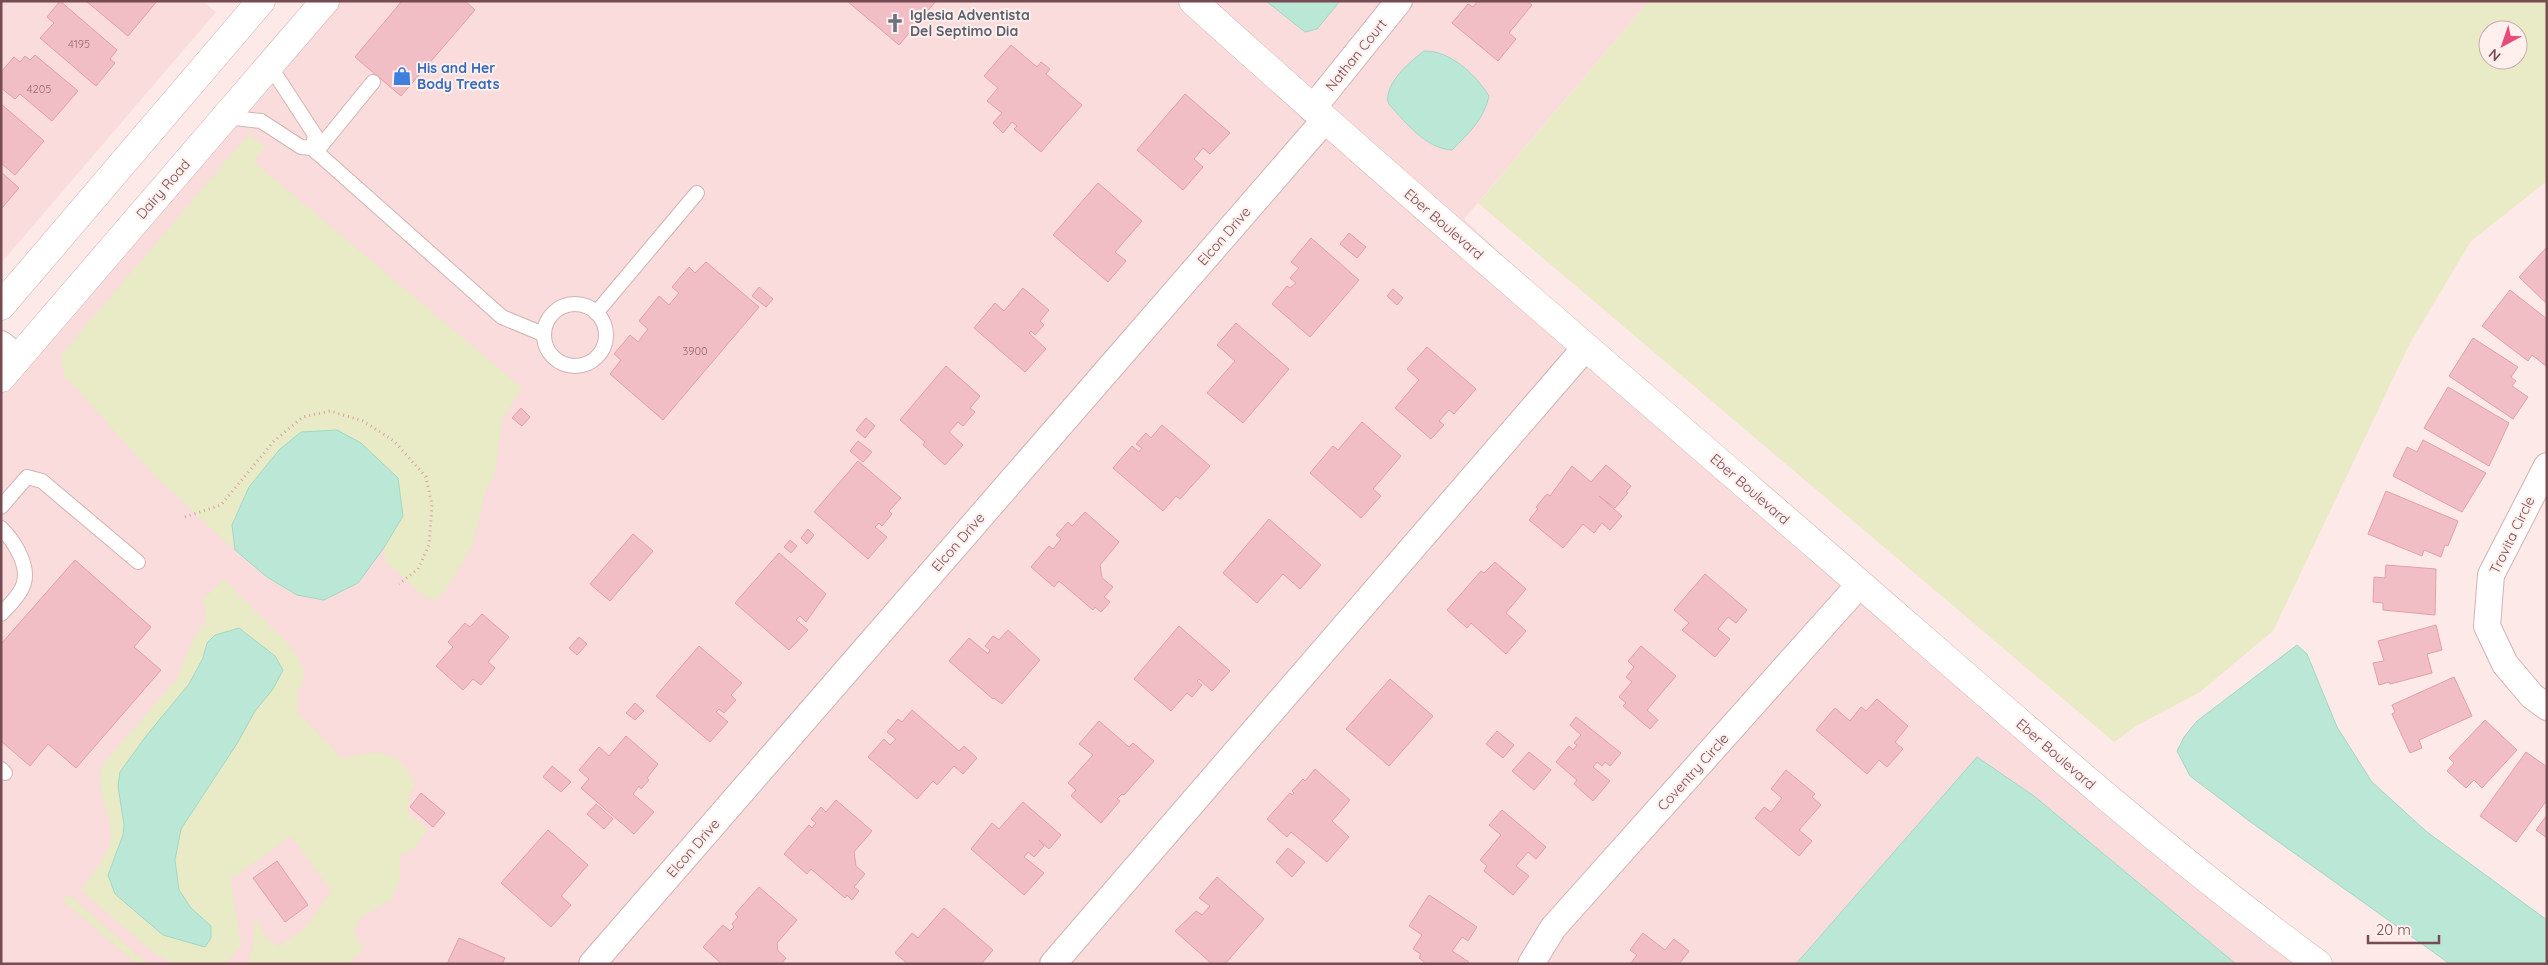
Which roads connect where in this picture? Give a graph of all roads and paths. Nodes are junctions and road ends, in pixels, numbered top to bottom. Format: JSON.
{"nodes":[{"id":1,"x":261,"y":1,"type":"edge"},
{"id":2,"x":325,"y":1,"type":"edge"},
{"id":3,"x":1193,"y":1,"type":"edge"},
{"id":4,"x":1399,"y":1,"type":"edge"},
{"id":5,"x":270,"y":66,"type":"junction"},
{"id":6,"x":373,"y":82,"type":"dead end"},
{"id":7,"x":1318,"y":115,"type":"junction"},
{"id":8,"x":226,"y":116,"type":"junction"},
{"id":9,"x":314,"y":150,"type":"junction"},
{"id":10,"x":697,"y":193,"type":"dead end"},
{"id":11,"x":1,"y":306,"type":"edge"},
{"id":12,"x":596,"y":313,"type":"junction"},
{"id":13,"x":544,"y":334,"type":"junction"},
{"id":14,"x":1586,"y":347,"type":"junction"},
{"id":15,"x":7,"y":360,"type":"edge"},
{"id":16,"x":2547,"y":466,"type":"edge"},
{"id":17,"x":1,"y":507,"type":"edge"},
{"id":18,"x":185,"y":517,"type":"dead end"},
{"id":19,"x":1,"y":528,"type":"edge"},
{"id":20,"x":138,"y":562,"type":"dead end"},
{"id":21,"x":399,"y":584,"type":"dead end"},
{"id":22,"x":1860,"y":584,"type":"junction"},
{"id":23,"x":1,"y":614,"type":"edge"},
{"id":24,"x":2547,"y":707,"type":"edge"},
{"id":25,"x":592,"y":964,"type":"edge"},
{"id":26,"x":1053,"y":964,"type":"edge"},
{"id":27,"x":1531,"y":964,"type":"edge"},
{"id":28,"x":2318,"y":964,"type":"edge"}],
"edges":[{"from":1,"to":11,"type":"street"},
{"from":2,"to":5,"type":"street","name":"Dairy Road"},
{"from":3,"to":7,"type":"street","name":"Eber Boulevard"},
{"from":4,"to":7,"type":"street","name":"Nathan Court"},
{"from":5,"to":8,"type":"street","name":"Dairy Road"},
{"from":5,"to":9,"type":"lane"},
{"from":6,"to":9,"type":"lane"},
{"from":7,"to":14,"type":"street","name":"Eber Boulevard"},
{"from":7,"to":25,"type":"street","name":"Elcon Drive"},
{"from":8,"to":9,"type":"lane"},
{"from":8,"to":15,"type":"street","name":"Dairy Road"},
{"from":9,"to":13,"type":"lane"},
{"from":10,"to":12,"type":"lane"},
{"from":12,"to":13,"type":"lane"},
{"from":12,"to":13,"type":"lane"},
{"from":14,"to":22,"type":"street","name":"Eber Boulevard"},
{"from":14,"to":26,"type":"street"},
{"from":16,"to":24,"type":"street","name":"Trovita Circle"},
{"from":17,"to":20,"type":"lane"},
{"from":18,"to":21,"type":"path"},
{"from":19,"to":23,"type":"lane"},
{"from":22,"to":27,"type":"street","name":"Coventry Circle"},
{"from":22,"to":28,"type":"street","name":"Eber Boulevard"}]}
